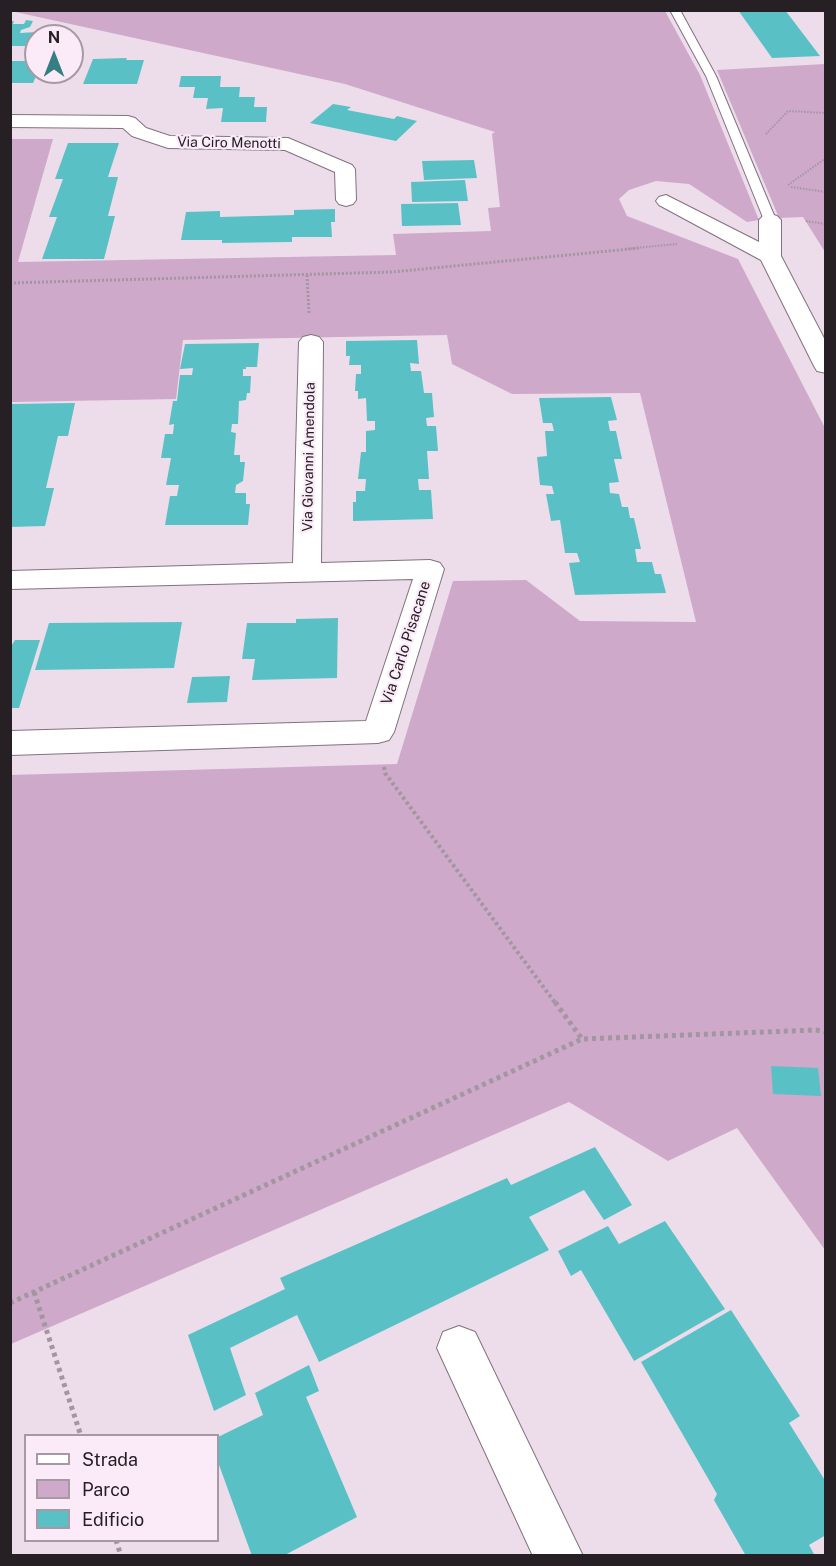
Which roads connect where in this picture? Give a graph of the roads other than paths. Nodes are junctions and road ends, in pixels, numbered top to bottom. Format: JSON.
{"nodes":[{"id":1,"x":675,"y":10,"type":"edge"},
{"id":2,"x":10,"y":121,"type":"edge"},
{"id":3,"x":346,"y":200,"type":"dead end"},
{"id":4,"x":666,"y":201,"type":"dead end"},
{"id":5,"x":770,"y":220,"type":"joint"},
{"id":6,"x":770,"y":256,"type":"junction"},
{"id":7,"x":311,"y":342,"type":"dead end"},
{"id":8,"x":825,"y":366,"type":"edge"},
{"id":9,"x":307,"y":573,"type":"junction"},
{"id":10,"x":10,"y":580,"type":"edge"},
{"id":11,"x":10,"y":743,"type":"edge"},
{"id":12,"x":459,"y":1348,"type":"dead end"},
{"id":13,"x":559,"y":1556,"type":"edge"}],
"edges":[{"from":1,"to":5,"type":"lane"},
{"from":2,"to":3,"type":"street","name":"Via Ciro Menotti"},
{"from":4,"to":6,"type":"street"},
{"from":5,"to":6,"type":"street"},
{"from":6,"to":8,"type":"street"},
{"from":7,"to":9,"type":"street","name":"Via Giovanni Amendola"},
{"from":9,"to":10,"type":"street","name":"Via Carlo Pisacane"},
{"from":9,"to":11,"type":"street","name":"Via Carlo Pisacane"},
{"from":12,"to":13,"type":"street"}]}
